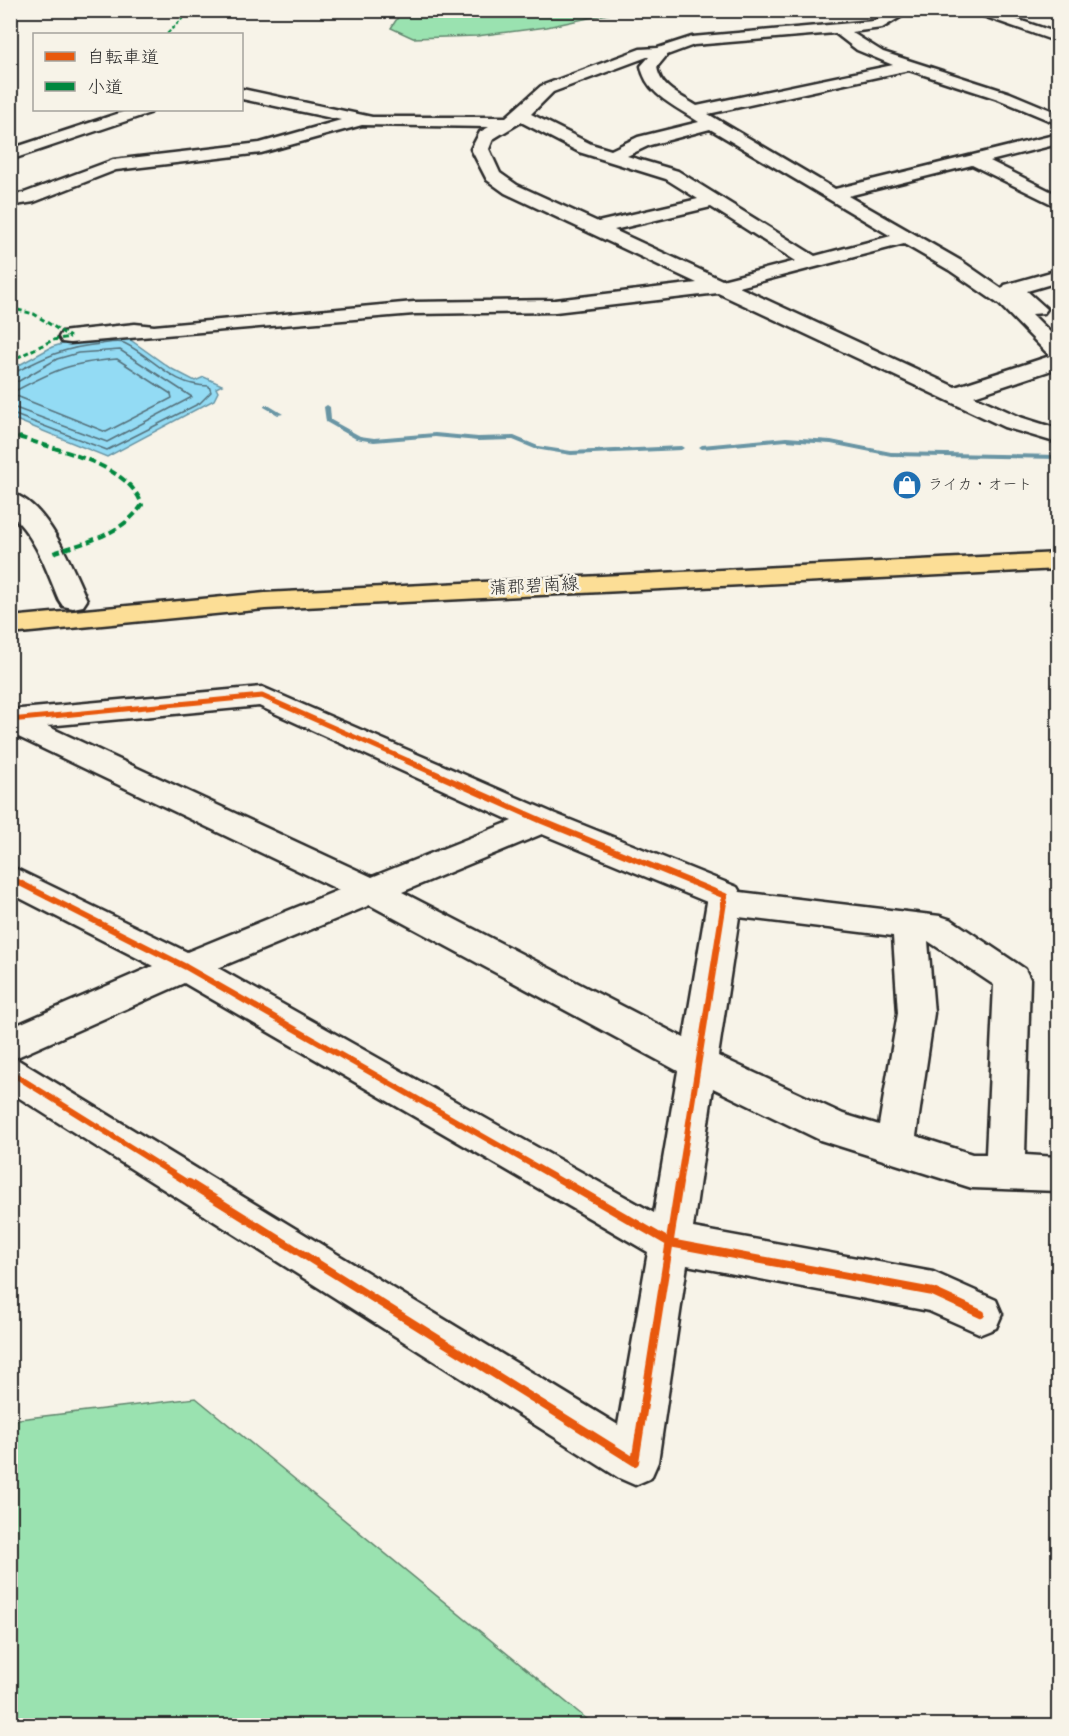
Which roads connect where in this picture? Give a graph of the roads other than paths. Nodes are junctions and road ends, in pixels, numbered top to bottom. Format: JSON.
{"nodes":[{"id":1,"x":905,"y":10,"type":"edge"},
{"id":2,"x":973,"y":10,"type":"edge"},
{"id":3,"x":1048,"y":16,"type":"dead end"},
{"id":4,"x":1015,"y":24,"type":"junction"},
{"id":5,"x":840,"y":30,"type":"junction"},
{"id":6,"x":1059,"y":38,"type":"edge"},
{"id":7,"x":661,"y":53,"type":"junction"},
{"id":8,"x":909,"y":66,"type":"junction"},
{"id":9,"x":243,"y":94,"type":"edge"},
{"id":10,"x":141,"y":111,"type":"edge"},
{"id":11,"x":693,"y":112,"type":"junction"},
{"id":12,"x":515,"y":118,"type":"junction"},
{"id":13,"x":1059,"y":119,"type":"edge"},
{"id":14,"x":361,"y":120,"type":"junction"},
{"id":15,"x":712,"y":124,"type":"junction"},
{"id":16,"x":1059,"y":139,"type":"edge"},
{"id":17,"x":10,"y":155,"type":"edge"},
{"id":18,"x":615,"y":155,"type":"junction"},
{"id":19,"x":975,"y":160,"type":"junction"},
{"id":20,"x":832,"y":195,"type":"junction"},
{"id":21,"x":10,"y":201,"type":"edge"},
{"id":22,"x":713,"y":201,"type":"junction"},
{"id":23,"x":1059,"y":202,"type":"edge"},
{"id":24,"x":594,"y":229,"type":"junction"},
{"id":25,"x":906,"y":238,"type":"junction"},
{"id":26,"x":812,"y":262,"type":"junction"},
{"id":27,"x":1059,"y":276,"type":"edge"},
{"id":28,"x":717,"y":287,"type":"junction"},
{"id":29,"x":1059,"y":328,"type":"edge"},
{"id":30,"x":70,"y":337,"type":"dead end"},
{"id":31,"x":1059,"y":352,"type":"edge"},
{"id":32,"x":1059,"y":361,"type":"edge"},
{"id":33,"x":953,"y":395,"type":"junction"},
{"id":34,"x":1059,"y":436,"type":"edge"},
{"id":35,"x":10,"y":500,"type":"edge"},
{"id":36,"x":1059,"y":544,"type":"edge"},
{"id":37,"x":1059,"y":561,"type":"edge"},
{"id":38,"x":73,"y":600,"type":"junction"},
{"id":39,"x":10,"y":608,"type":"edge"},
{"id":40,"x":10,"y":626,"type":"edge"},
{"id":41,"x":10,"y":721,"type":"edge"},
{"id":42,"x":542,"y":821,"type":"junction"},
{"id":43,"x":10,"y":878,"type":"edge"},
{"id":44,"x":371,"y":891,"type":"junction"},
{"id":45,"x":724,"y":903,"type":"junction"},
{"id":46,"x":910,"y":927,"type":"junction"},
{"id":47,"x":186,"y":968,"type":"junction"},
{"id":48,"x":10,"y":1045,"type":"edge"},
{"id":49,"x":699,"y":1064,"type":"junction"},
{"id":50,"x":10,"y":1072,"type":"edge"},
{"id":51,"x":895,"y":1147,"type":"junction"},
{"id":52,"x":1005,"y":1173,"type":"junction"},
{"id":53,"x":1059,"y":1174,"type":"edge"},
{"id":54,"x":670,"y":1243,"type":"junction"},
{"id":55,"x":981,"y":1314,"type":"dead end"}],
"edges":[{"from":1,"to":5,"type":"street"},
{"from":2,"to":4,"type":"street"},
{"from":3,"to":4,"type":"street"},
{"from":4,"to":6,"type":"street"},
{"from":5,"to":7,"type":"street"},
{"from":5,"to":8,"type":"street"},
{"from":7,"to":11,"type":"street"},
{"from":7,"to":12,"type":"street"},
{"from":8,"to":11,"type":"street"},
{"from":8,"to":13,"type":"street"},
{"from":9,"to":14,"type":"street"},
{"from":10,"to":17,"type":"street"},
{"from":11,"to":15,"type":"street"},
{"from":12,"to":14,"type":"street"},
{"from":12,"to":18,"type":"street"},
{"from":12,"to":24,"type":"street"},
{"from":14,"to":21,"type":"street"},
{"from":15,"to":18,"type":"street"},
{"from":15,"to":20,"type":"street"},
{"from":16,"to":19,"type":"street"},
{"from":18,"to":22,"type":"street"},
{"from":19,"to":20,"type":"street"},
{"from":19,"to":23,"type":"street"},
{"from":20,"to":25,"type":"street"},
{"from":22,"to":24,"type":"street"},
{"from":22,"to":26,"type":"street"},
{"from":24,"to":28,"type":"street"},
{"from":25,"to":26,"type":"street"},
{"from":25,"to":31,"type":"street"},
{"from":26,"to":28,"type":"street"},
{"from":27,"to":29,"type":"street"},
{"from":28,"to":30,"type":"street"},
{"from":28,"to":33,"type":"street"},
{"from":32,"to":33,"type":"street"},
{"from":33,"to":34,"type":"street"},
{"from":35,"to":38,"type":"street"},
{"from":36,"to":38,"type":"main road","name":"蒲郡碧南線"},
{"from":37,"to":40,"type":"main road","name":"蒲郡碧南線"},
{"from":38,"to":39,"type":"main road","name":"蒲郡碧南線"},
{"from":41,"to":42,"type":"street"},
{"from":41,"to":44,"type":"street"},
{"from":42,"to":44,"type":"street"},
{"from":42,"to":45,"type":"street"},
{"from":43,"to":47,"type":"street"},
{"from":44,"to":47,"type":"street"},
{"from":44,"to":49,"type":"street"},
{"from":45,"to":46,"type":"street"},
{"from":45,"to":49,"type":"street"},
{"from":46,"to":51,"type":"street"},
{"from":46,"to":52,"type":"street"},
{"from":47,"to":48,"type":"street"},
{"from":47,"to":54,"type":"street"},
{"from":49,"to":51,"type":"street"},
{"from":49,"to":54,"type":"street"},
{"from":50,"to":54,"type":"street"},
{"from":51,"to":52,"type":"street"},
{"from":52,"to":53,"type":"street"},
{"from":54,"to":55,"type":"street"}]}
